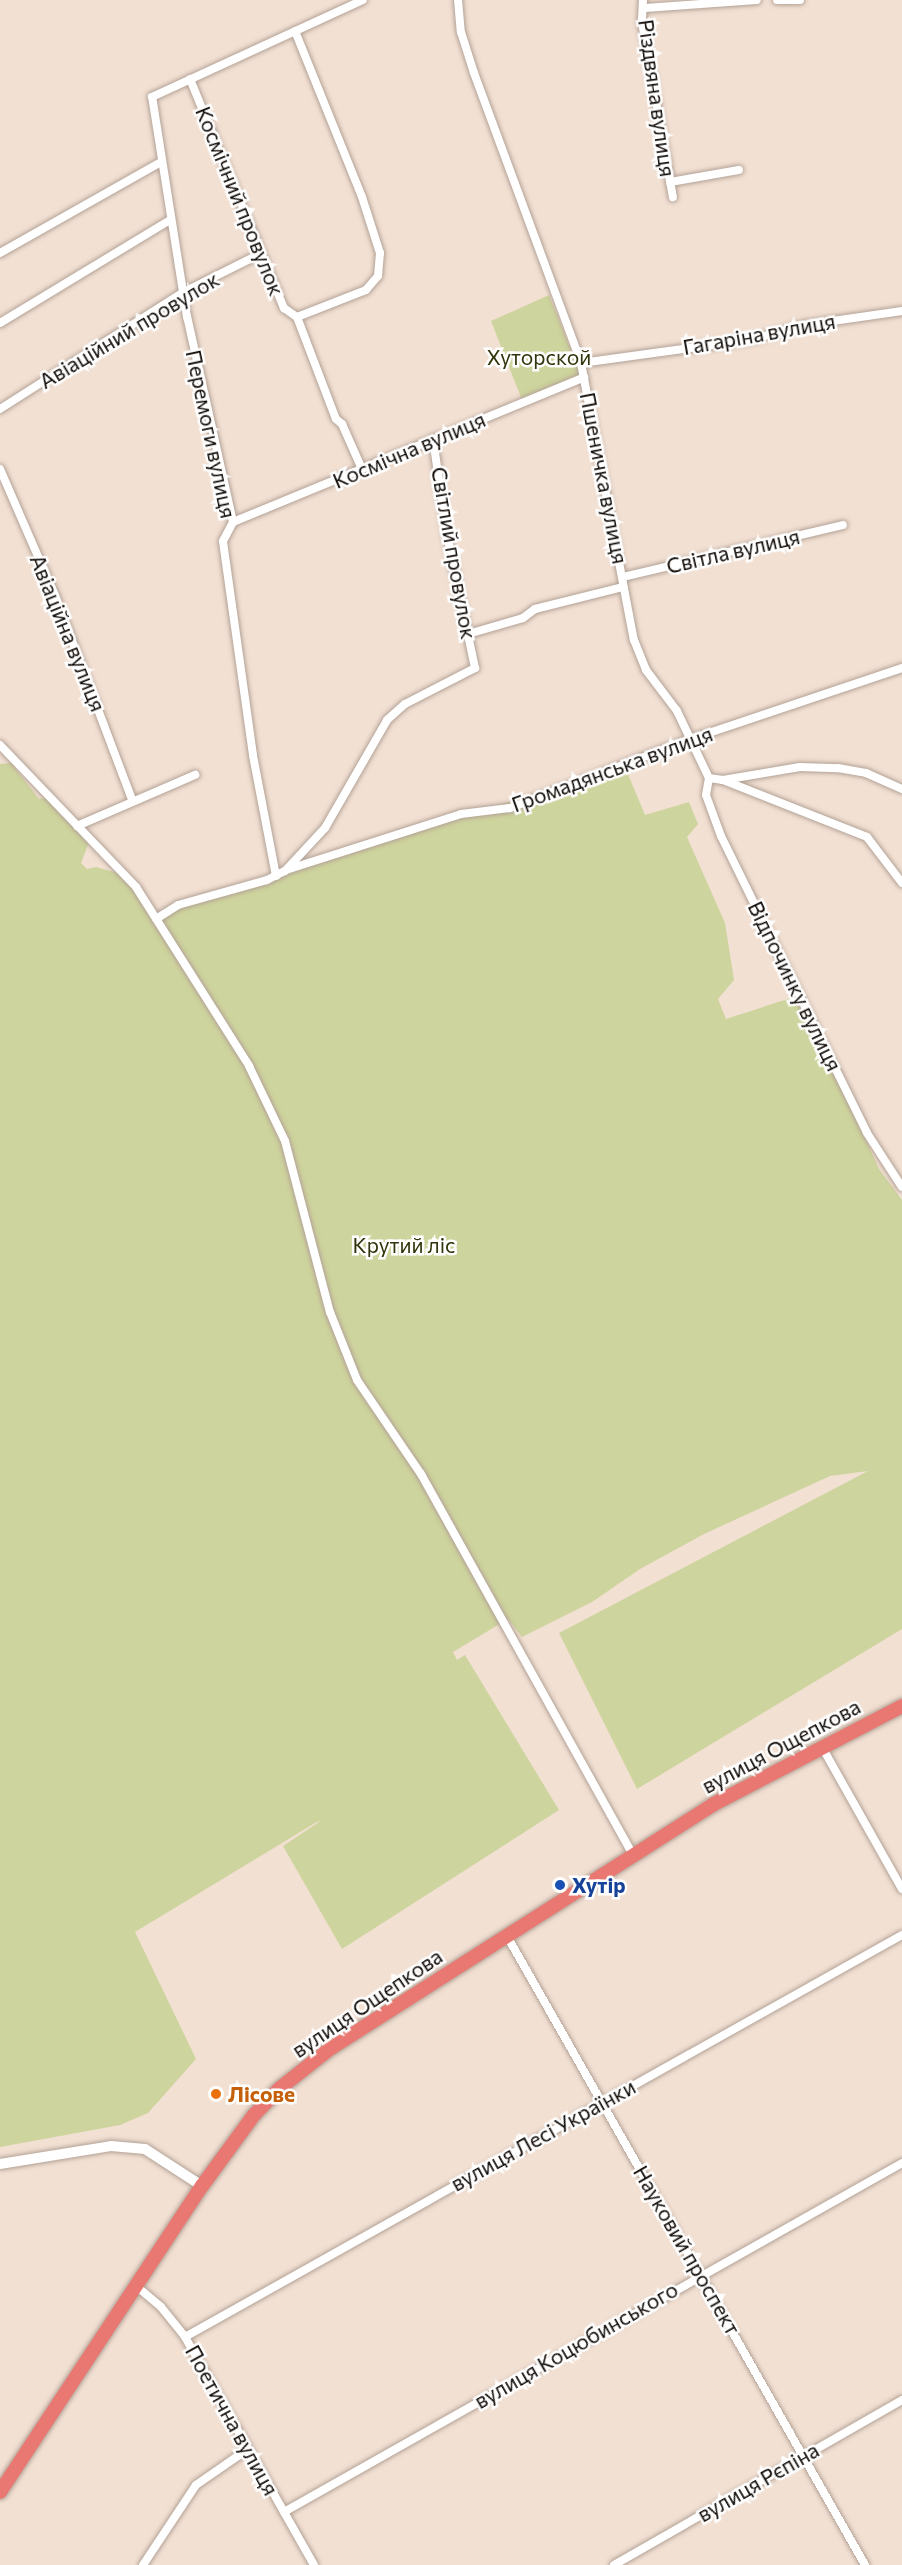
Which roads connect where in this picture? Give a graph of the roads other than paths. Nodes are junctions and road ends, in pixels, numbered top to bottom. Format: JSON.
{"nodes":[{"id":1,"x":363,"y":0,"type":"edge"},
{"id":2,"x":458,"y":0,"type":"edge"},
{"id":3,"x":757,"y":0,"type":"edge"},
{"id":4,"x":777,"y":0,"type":"edge"},
{"id":5,"x":800,"y":0,"type":"edge"},
{"id":6,"x":644,"y":4,"type":"edge"},
{"id":7,"x":295,"y":31,"type":"junction"},
{"id":8,"x":190,"y":79,"type":"junction"},
{"id":9,"x":161,"y":162,"type":"junction"},
{"id":10,"x":739,"y":170,"type":"dead end"},
{"id":11,"x":670,"y":182,"type":"junction"},
{"id":12,"x":673,"y":197,"type":"dead end"},
{"id":13,"x":170,"y":219,"type":"junction"},
{"id":14,"x":0,"y":253,"type":"edge"},
{"id":15,"x":260,"y":254,"type":"junction"},
{"id":16,"x":184,"y":292,"type":"junction"},
{"id":17,"x":902,"y":311,"type":"edge"},
{"id":18,"x":297,"y":317,"type":"junction"},
{"id":19,"x":0,"y":322,"type":"edge"},
{"id":20,"x":581,"y":363,"type":"junction"},
{"id":21,"x":584,"y":377,"type":"junction"},
{"id":22,"x":0,"y":410,"type":"edge"},
{"id":23,"x":433,"y":439,"type":"junction"},
{"id":24,"x":0,"y":469,"type":"edge"},
{"id":25,"x":363,"y":470,"type":"junction"},
{"id":26,"x":233,"y":522,"type":"junction"},
{"id":27,"x":843,"y":525,"type":"dead end"},
{"id":28,"x":623,"y":577,"type":"junction"},
{"id":29,"x":623,"y":587,"type":"junction"},
{"id":30,"x":468,"y":634,"type":"junction"},
{"id":31,"x":902,"y":668,"type":"edge"},
{"id":32,"x":691,"y":739,"type":"junction"},
{"id":33,"x":0,"y":746,"type":"edge"},
{"id":34,"x":195,"y":775,"type":"dead end"},
{"id":35,"x":709,"y":778,"type":"junction"},
{"id":36,"x":723,"y":780,"type":"junction"},
{"id":37,"x":902,"y":789,"type":"edge"},
{"id":38,"x":132,"y":799,"type":"junction"},
{"id":39,"x":77,"y":826,"type":"junction"},
{"id":40,"x":285,"y":871,"type":"junction"},
{"id":41,"x":276,"y":876,"type":"junction"},
{"id":42,"x":902,"y":883,"type":"edge"},
{"id":43,"x":156,"y":919,"type":"junction"},
{"id":44,"x":902,"y":1187,"type":"edge"},
{"id":45,"x":902,"y":1706,"type":"edge"},
{"id":46,"x":822,"y":1747,"type":"junction"},
{"id":47,"x":633,"y":1855,"type":"junction"},
{"id":48,"x":902,"y":1889,"type":"edge"},
{"id":49,"x":902,"y":1935,"type":"edge"},
{"id":50,"x":507,"y":1936,"type":"junction"},
{"id":51,"x":602,"y":2101,"type":"junction"},
{"id":52,"x":902,"y":2163,"type":"edge"},
{"id":53,"x":0,"y":2164,"type":"edge"},
{"id":54,"x":202,"y":2186,"type":"junction"},
{"id":55,"x":701,"y":2274,"type":"junction"},
{"id":56,"x":135,"y":2285,"type":"junction"},
{"id":57,"x":185,"y":2337,"type":"junction"},
{"id":58,"x":902,"y":2400,"type":"edge"},
{"id":59,"x":248,"y":2449,"type":"junction"},
{"id":60,"x":805,"y":2455,"type":"junction"},
{"id":61,"x":0,"y":2492,"type":"edge"},
{"id":62,"x":284,"y":2512,"type":"junction"},
{"id":63,"x":143,"y":2565,"type":"edge"},
{"id":64,"x":314,"y":2565,"type":"edge"},
{"id":65,"x":614,"y":2565,"type":"edge"},
{"id":66,"x":865,"y":2565,"type":"edge"}],
"edges":[{"from":1,"to":7,"type":"street"},
{"from":2,"to":20,"type":"street","name":"Пшеничка вулиця"},
{"from":3,"to":6,"type":"street"},
{"from":4,"to":5,"type":"street"},
{"from":6,"to":11,"type":"street","name":"Різдвяна вулиця"},
{"from":7,"to":8,"type":"street"},
{"from":7,"to":18,"type":"street"},
{"from":8,"to":9,"type":"street","name":"Перемоги вулиця"},
{"from":8,"to":15,"type":"street","name":"Космічний провулок"},
{"from":9,"to":13,"type":"street","name":"Перемоги вулиця"},
{"from":9,"to":14,"type":"street"},
{"from":10,"to":11,"type":"street"},
{"from":11,"to":12,"type":"street","name":"Різдвяна вулиця"},
{"from":13,"to":16,"type":"street","name":"Перемоги вулиця"},
{"from":13,"to":19,"type":"street"},
{"from":15,"to":16,"type":"street","name":"Авіаційний провулок"},
{"from":15,"to":18,"type":"street","name":"Космічний провулок"},
{"from":16,"to":22,"type":"street","name":"Авіаційний провулок"},
{"from":16,"to":26,"type":"street","name":"Перемоги вулиця"},
{"from":17,"to":20,"type":"street","name":"Гагаріна вулиця"},
{"from":18,"to":25,"type":"street"},
{"from":20,"to":21,"type":"street","name":"Пшеничка вулиця"},
{"from":21,"to":23,"type":"street","name":"Космічна вулиця"},
{"from":21,"to":28,"type":"street","name":"Пшеничка вулиця"},
{"from":23,"to":25,"type":"street","name":"Космічна вулиця"},
{"from":23,"to":30,"type":"street","name":"Світлий провулок"},
{"from":24,"to":38,"type":"street","name":"Авіаційна вулиця"},
{"from":25,"to":26,"type":"street","name":"Космічна вулиця"},
{"from":26,"to":41,"type":"street","name":"Перемоги вулиця"},
{"from":27,"to":28,"type":"street","name":"Світла вулиця"},
{"from":28,"to":29,"type":"street","name":"Пшеничка вулиця"},
{"from":29,"to":30,"type":"street"},
{"from":29,"to":32,"type":"street","name":"Пшеничка вулиця"},
{"from":30,"to":40,"type":"street","name":"Світлий провулок"},
{"from":31,"to":32,"type":"street","name":"Громадянська вулиця"},
{"from":32,"to":35,"type":"street","name":"Пшеничка вулиця"},
{"from":32,"to":40,"type":"street","name":"Громадянська вулиця"},
{"from":33,"to":39,"type":"street"},
{"from":34,"to":38,"type":"street"},
{"from":35,"to":36,"type":"street"},
{"from":35,"to":44,"type":"street","name":"Відпочинку вулиця"},
{"from":36,"to":37,"type":"street"},
{"from":36,"to":42,"type":"street"},
{"from":38,"to":39,"type":"street"},
{"from":39,"to":43,"type":"street"},
{"from":40,"to":41,"type":"street"},
{"from":41,"to":43,"type":"street"},
{"from":43,"to":47,"type":"street"},
{"from":45,"to":46,"type":"highway","name":"вулиця Ощепкова"},
{"from":46,"to":47,"type":"highway","name":"вулиця Ощепкова"},
{"from":46,"to":48,"type":"street"},
{"from":47,"to":50,"type":"highway","name":"вулиця Ощепкова"},
{"from":49,"to":51,"type":"street","name":"вулиця Лесі Українки"},
{"from":50,"to":51,"type":"street","name":"Науковий проспект"},
{"from":50,"to":54,"type":"highway","name":"вулиця Ощепкова"},
{"from":51,"to":55,"type":"street","name":"Науковий проспект"},
{"from":51,"to":57,"type":"street","name":"вулиця Лесі Українки"},
{"from":52,"to":55,"type":"street","name":"вулиця Коцюбинського"},
{"from":53,"to":54,"type":"street"},
{"from":54,"to":56,"type":"highway","name":"вулиця Ощепкова"},
{"from":55,"to":60,"type":"street","name":"Науковий проспект"},
{"from":55,"to":62,"type":"street","name":"вулиця Коцюбинського"},
{"from":56,"to":57,"type":"street","name":"Поетична вулиця"},
{"from":56,"to":61,"type":"highway","name":"вулиця Ощепкова"},
{"from":57,"to":59,"type":"street","name":"Поетична вулиця"},
{"from":58,"to":60,"type":"street","name":"вулиця Рєпіна"},
{"from":59,"to":62,"type":"street","name":"Поетична вулиця"},
{"from":59,"to":63,"type":"street"},
{"from":60,"to":65,"type":"street","name":"вулиця Рєпіна"},
{"from":60,"to":66,"type":"street","name":"Науковий проспект"},
{"from":62,"to":64,"type":"street","name":"Поетична вулиця"}]}
